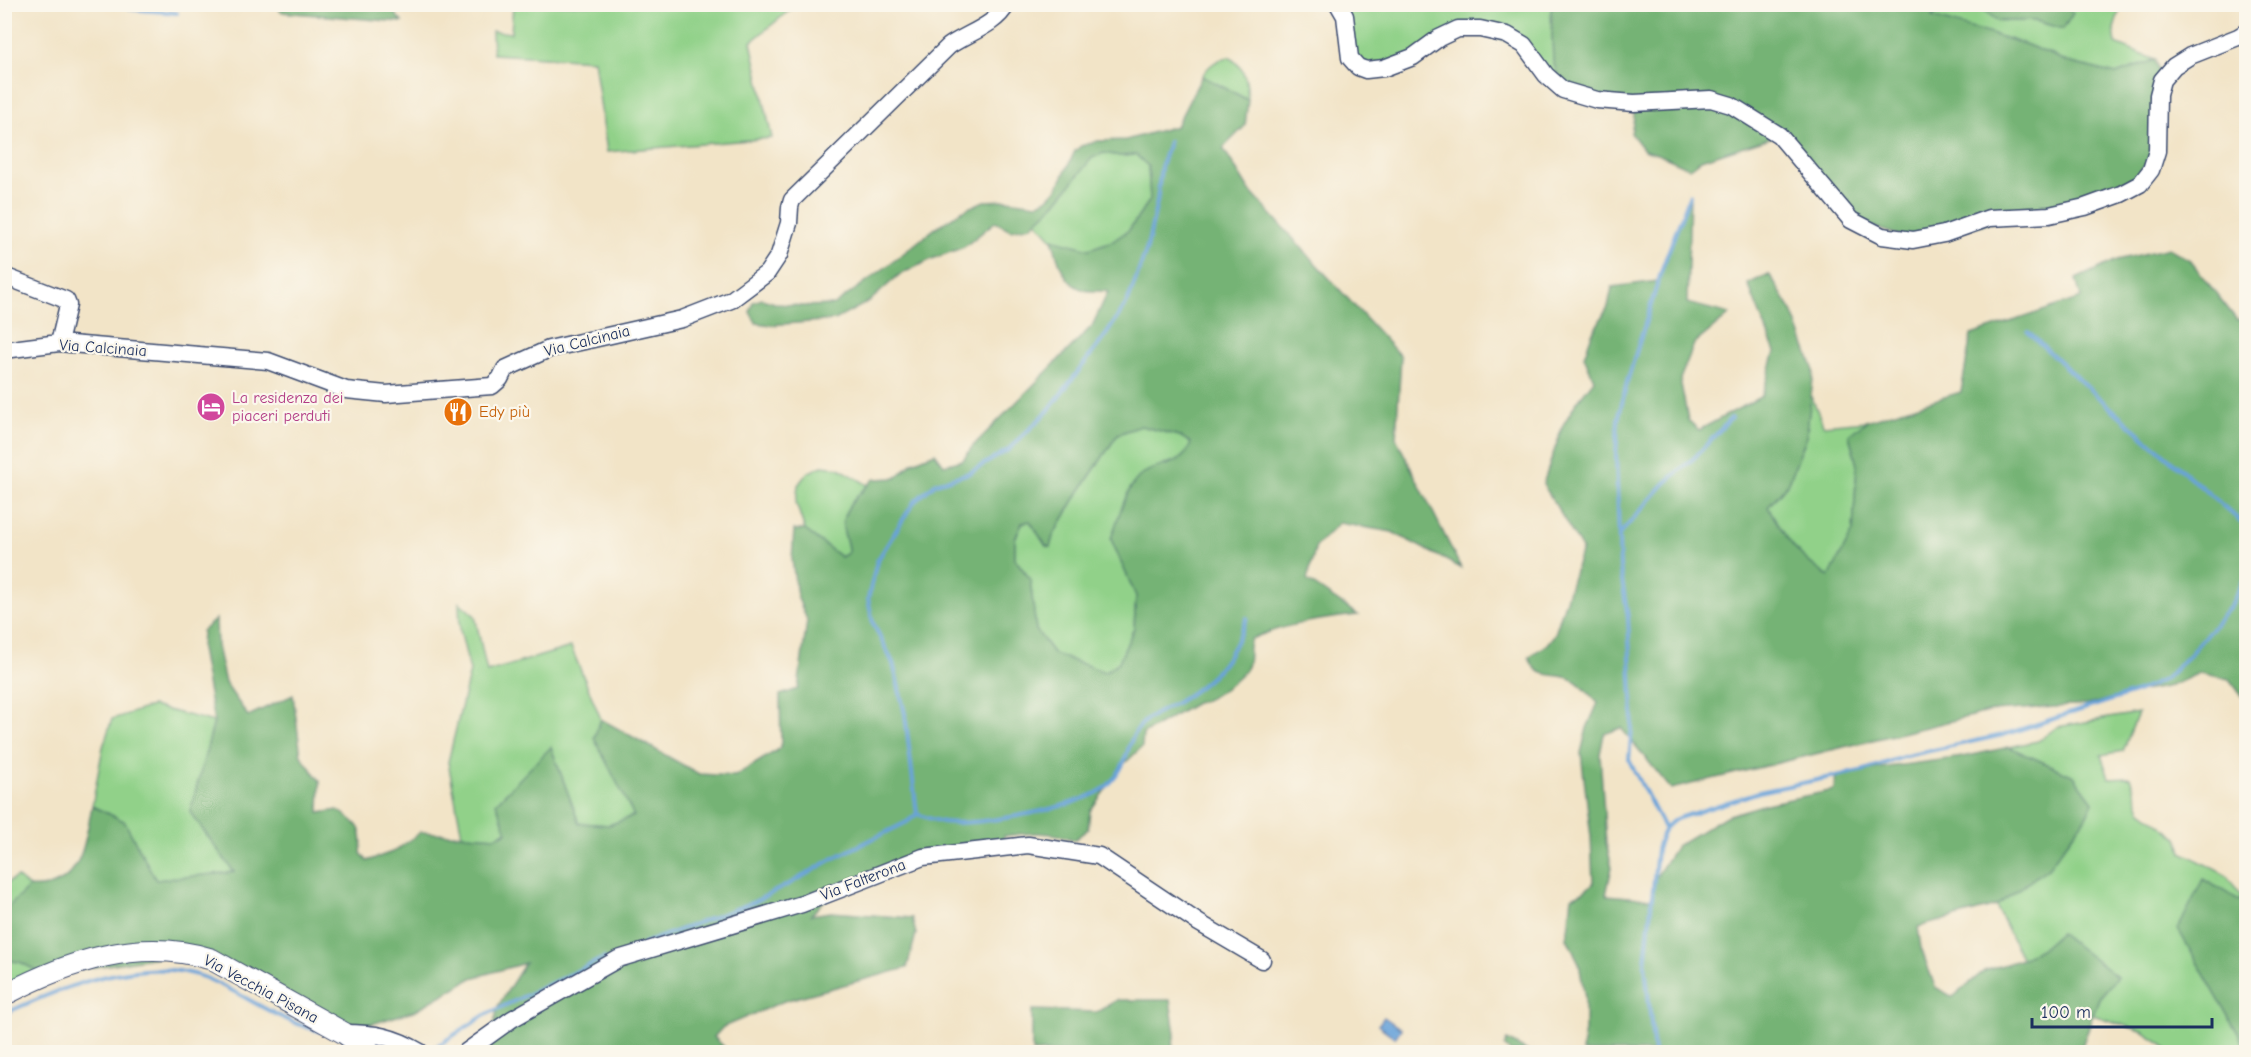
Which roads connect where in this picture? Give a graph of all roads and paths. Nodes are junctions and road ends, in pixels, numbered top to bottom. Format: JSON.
{"nodes":[{"id":1,"x":1007,"y":4,"type":"edge"},
{"id":2,"x":1338,"y":4,"type":"edge"},
{"id":3,"x":2247,"y":32,"type":"edge"},
{"id":4,"x":4,"y":276,"type":"edge"},
{"id":5,"x":59,"y":343,"type":"junction"},
{"id":6,"x":4,"y":350,"type":"edge"},
{"id":7,"x":1262,"y":960,"type":"dead end"},
{"id":8,"x":4,"y":995,"type":"edge"},
{"id":9,"x":344,"y":1033,"type":"junction"},
{"id":10,"x":371,"y":1053,"type":"edge"},
{"id":11,"x":420,"y":1053,"type":"edge"},
{"id":12,"x":466,"y":1053,"type":"edge"}],
"edges":[{"from":1,"to":5,"type":"street","name":"Via Calcinaia"},
{"from":2,"to":3,"type":"street"},
{"from":4,"to":5,"type":"street"},
{"from":5,"to":6,"type":"street","name":"Via Calcinaia"},
{"from":7,"to":12,"type":"street","name":"Via Falterona"},
{"from":8,"to":9,"type":"main road","name":"Via Vecchia Pisana"},
{"from":9,"to":10,"type":"main road","name":"Via Vecchia Pisana"},
{"from":9,"to":11,"type":"street","name":"Via Vecchia Pisana"}]}
